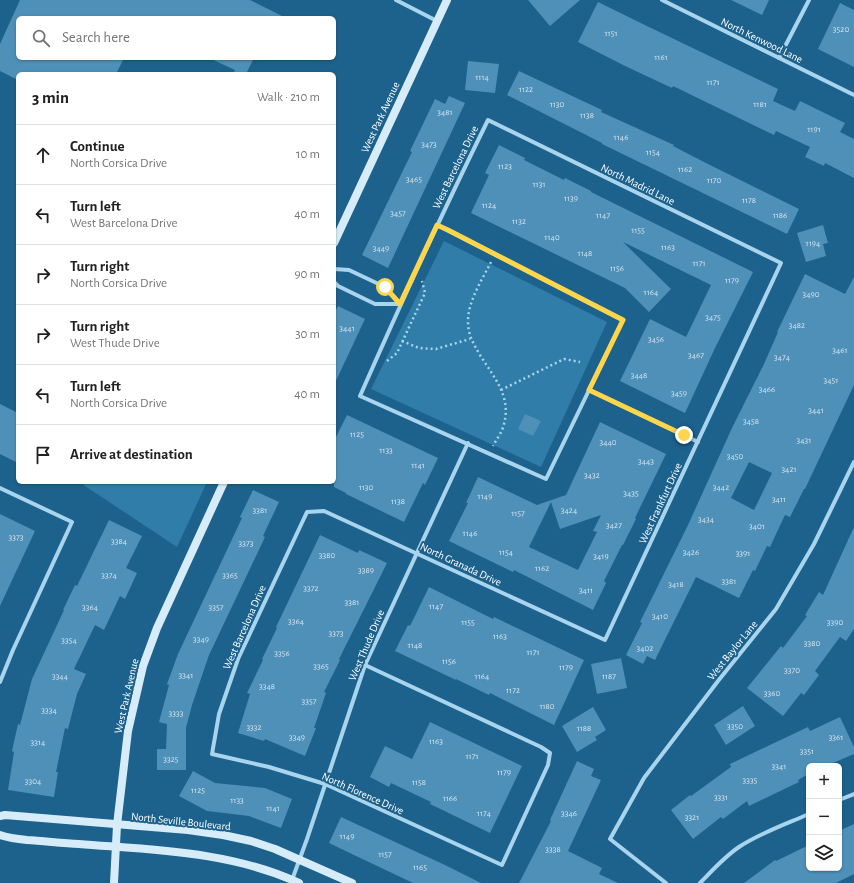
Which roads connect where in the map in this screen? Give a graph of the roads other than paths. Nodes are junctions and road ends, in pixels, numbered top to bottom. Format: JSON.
{"nodes":[{"id":1,"x":396,"y":0,"type":"edge"},
{"id":2,"x":447,"y":0,"type":"edge"},
{"id":3,"x":662,"y":0,"type":"edge"},
{"id":4,"x":809,"y":0,"type":"edge"},
{"id":5,"x":437,"y":21,"type":"junction"},
{"id":6,"x":779,"y":58,"type":"junction"},
{"id":7,"x":854,"y":95,"type":"edge"},
{"id":8,"x":488,"y":120,"type":"joint"},
{"id":9,"x":437,"y":225,"type":"junction"},
{"id":10,"x":336,"y":239,"type":"edge"},
{"id":11,"x":781,"y":263,"type":"joint"},
{"id":12,"x":336,"y":269,"type":"edge"},
{"id":13,"x":336,"y":284,"type":"edge"},
{"id":14,"x":400,"y":304,"type":"junction"},
{"id":15,"x":589,"y":390,"type":"junction"},
{"id":16,"x":698,"y":442,"type":"junction"},
{"id":17,"x":468,"y":443,"type":"junction"},
{"id":18,"x":854,"y":462,"type":"edge"},
{"id":19,"x":223,"y":484,"type":"edge"},
{"id":20,"x":0,"y":488,"type":"edge"},
{"id":21,"x":307,"y":512,"type":"joint"},
{"id":22,"x":416,"y":554,"type":"junction"},
{"id":23,"x":605,"y":640,"type":"joint"},
{"id":24,"x":365,"y":665,"type":"junction"},
{"id":25,"x":0,"y":682,"type":"edge"},
{"id":26,"x":212,"y":754,"type":"joint"},
{"id":27,"x":325,"y":784,"type":"junction"},
{"id":28,"x":854,"y":794,"type":"edge"},
{"id":29,"x":842,"y":799,"type":"edge"},
{"id":30,"x":806,"y":815,"type":"edge"},
{"id":31,"x":0,"y":816,"type":"edge"},
{"id":32,"x":117,"y":825,"type":"junction"},
{"id":33,"x":0,"y":835,"type":"edge"},
{"id":34,"x":117,"y":847,"type":"junction"},
{"id":35,"x":300,"y":859,"type":"junction"},
{"id":36,"x":294,"y":882,"type":"edge"},
{"id":37,"x":114,"y":883,"type":"edge"},
{"id":38,"x":352,"y":883,"type":"edge"},
{"id":39,"x":666,"y":883,"type":"edge"},
{"id":40,"x":700,"y":883,"type":"edge"}],
"edges":[{"from":1,"to":5,"type":"street"},
{"from":2,"to":5,"type":"street","name":"West Park Avenue"},
{"from":3,"to":6,"type":"street","name":"North Kenwood Lane"},
{"from":4,"to":6,"type":"street"},
{"from":5,"to":10,"type":"street","name":"West Park Avenue"},
{"from":6,"to":7,"type":"street","name":"North Kenwood Lane"},
{"from":8,"to":9,"type":"street","name":"West Barcelona Drive"},
{"from":8,"to":11,"type":"street","name":"North Madrid Lane"},
{"from":9,"to":14,"type":"street","name":"West Barcelona Drive"},
{"from":9,"to":15,"type":"street"},
{"from":11,"to":16,"type":"street","name":"West Frankfurt Drive"},
{"from":12,"to":14,"type":"street"},
{"from":13,"to":14,"type":"street"},
{"from":14,"to":17,"type":"street","name":"West Barcelona Drive"},
{"from":15,"to":16,"type":"street"},
{"from":15,"to":17,"type":"street"},
{"from":16,"to":23,"type":"street","name":"West Frankfurt Drive"},
{"from":17,"to":22,"type":"street","name":"West Thude Drive"},
{"from":18,"to":39,"type":"street","name":"West Baylor Lane"},
{"from":19,"to":32,"type":"street","name":"West Park Avenue"},
{"from":20,"to":25,"type":"street"},
{"from":21,"to":22,"type":"street","name":"North Granada Drive"},
{"from":21,"to":26,"type":"street","name":"West Barcelona Drive"},
{"from":22,"to":23,"type":"street","name":"North Granada Drive"},
{"from":22,"to":24,"type":"street","name":"West Thude Drive"},
{"from":24,"to":27,"type":"street","name":"West Thude Drive"},
{"from":24,"to":27,"type":"street","name":"North Florence Drive"},
{"from":26,"to":27,"type":"street","name":"North Florence Drive"},
{"from":27,"to":35,"type":"street","name":"West Thude Drive"},
{"from":28,"to":29,"type":"street"},
{"from":30,"to":40,"type":"street"},
{"from":31,"to":32,"type":"street","name":"North Seville Boulevard"},
{"from":32,"to":34,"type":"street","name":"West Park Avenue"},
{"from":32,"to":35,"type":"street","name":"North Seville Boulevard"},
{"from":33,"to":34,"type":"street"},
{"from":34,"to":36,"type":"street"},
{"from":34,"to":37,"type":"street","name":"West Park Avenue"},
{"from":35,"to":36,"type":"street","name":"West Thude Drive"},
{"from":35,"to":38,"type":"street","name":"North Seville Boulevard"}]}
